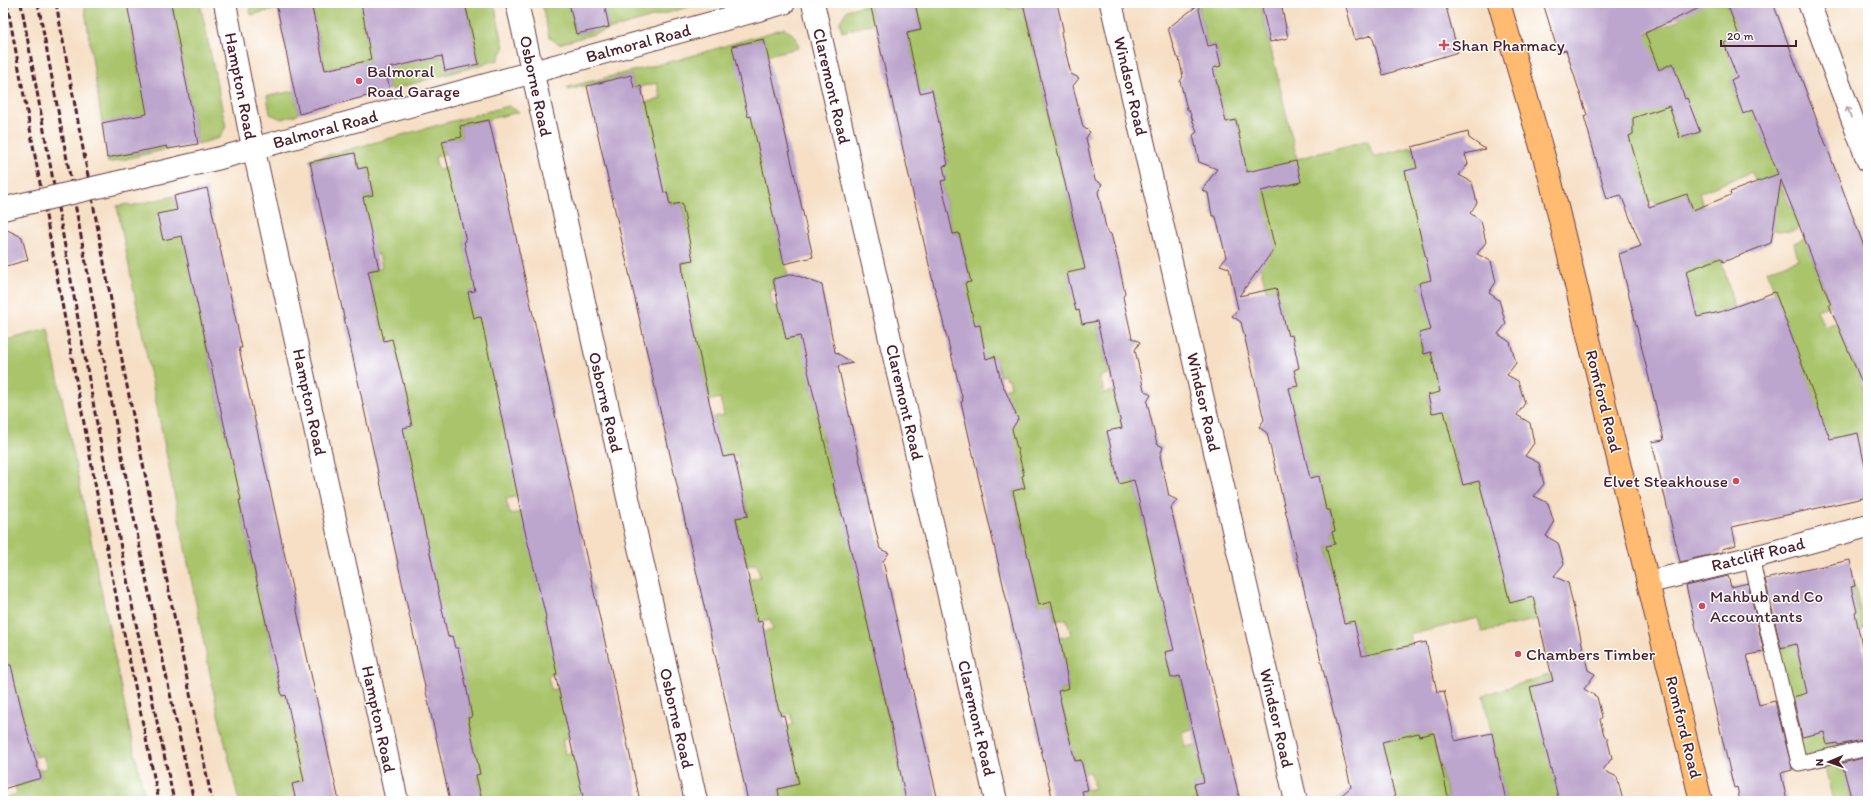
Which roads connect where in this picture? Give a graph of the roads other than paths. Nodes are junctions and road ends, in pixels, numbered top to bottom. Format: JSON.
{"nodes":[{"id":1,"x":225,"y":3,"type":"edge"},
{"id":2,"x":517,"y":3,"type":"edge"},
{"id":3,"x":784,"y":3,"type":"edge"},
{"id":4,"x":813,"y":3,"type":"edge"},
{"id":5,"x":1111,"y":3,"type":"edge"},
{"id":6,"x":1499,"y":3,"type":"edge"},
{"id":7,"x":1809,"y":3,"type":"edge"},
{"id":8,"x":532,"y":72,"type":"junction"},
{"id":9,"x":254,"y":149,"type":"junction"},
{"id":10,"x":1868,"y":161,"type":"edge"},
{"id":11,"x":11,"y":207,"type":"edge"},
{"id":12,"x":1868,"y":526,"type":"edge"},
{"id":13,"x":1750,"y":558,"type":"junction"},
{"id":14,"x":1648,"y":582,"type":"junction"},
{"id":15,"x":1868,"y":748,"type":"edge"},
{"id":16,"x":397,"y":801,"type":"edge"},
{"id":17,"x":696,"y":801,"type":"edge"},
{"id":18,"x":996,"y":801,"type":"edge"},
{"id":19,"x":1296,"y":801,"type":"edge"},
{"id":20,"x":1701,"y":801,"type":"edge"}],
"edges":[{"from":1,"to":9,"type":"street","name":"Hampton Road"},
{"from":2,"to":8,"type":"street","name":"Osborne Road"},
{"from":3,"to":8,"type":"street","name":"Balmoral Road"},
{"from":4,"to":18,"type":"street","name":"Claremont Road"},
{"from":5,"to":19,"type":"street","name":"Windsor Road"},
{"from":6,"to":14,"type":"main road","name":"Romford Road"},
{"from":10,"to":7,"type":"street","one_way":true},
{"from":8,"to":9,"type":"street","name":"Balmoral Road"},
{"from":8,"to":17,"type":"street","name":"Osborne Road"},
{"from":9,"to":11,"type":"street","name":"Balmoral Road","bridge":true},
{"from":9,"to":16,"type":"street","name":"Hampton Road"},
{"from":12,"to":13,"type":"street","name":"Ratcliff Road"},
{"from":13,"to":14,"type":"street","name":"Ratcliff Road"},
{"from":13,"to":15,"type":"lane"},
{"from":14,"to":20,"type":"main road","name":"Romford Road"}]}
